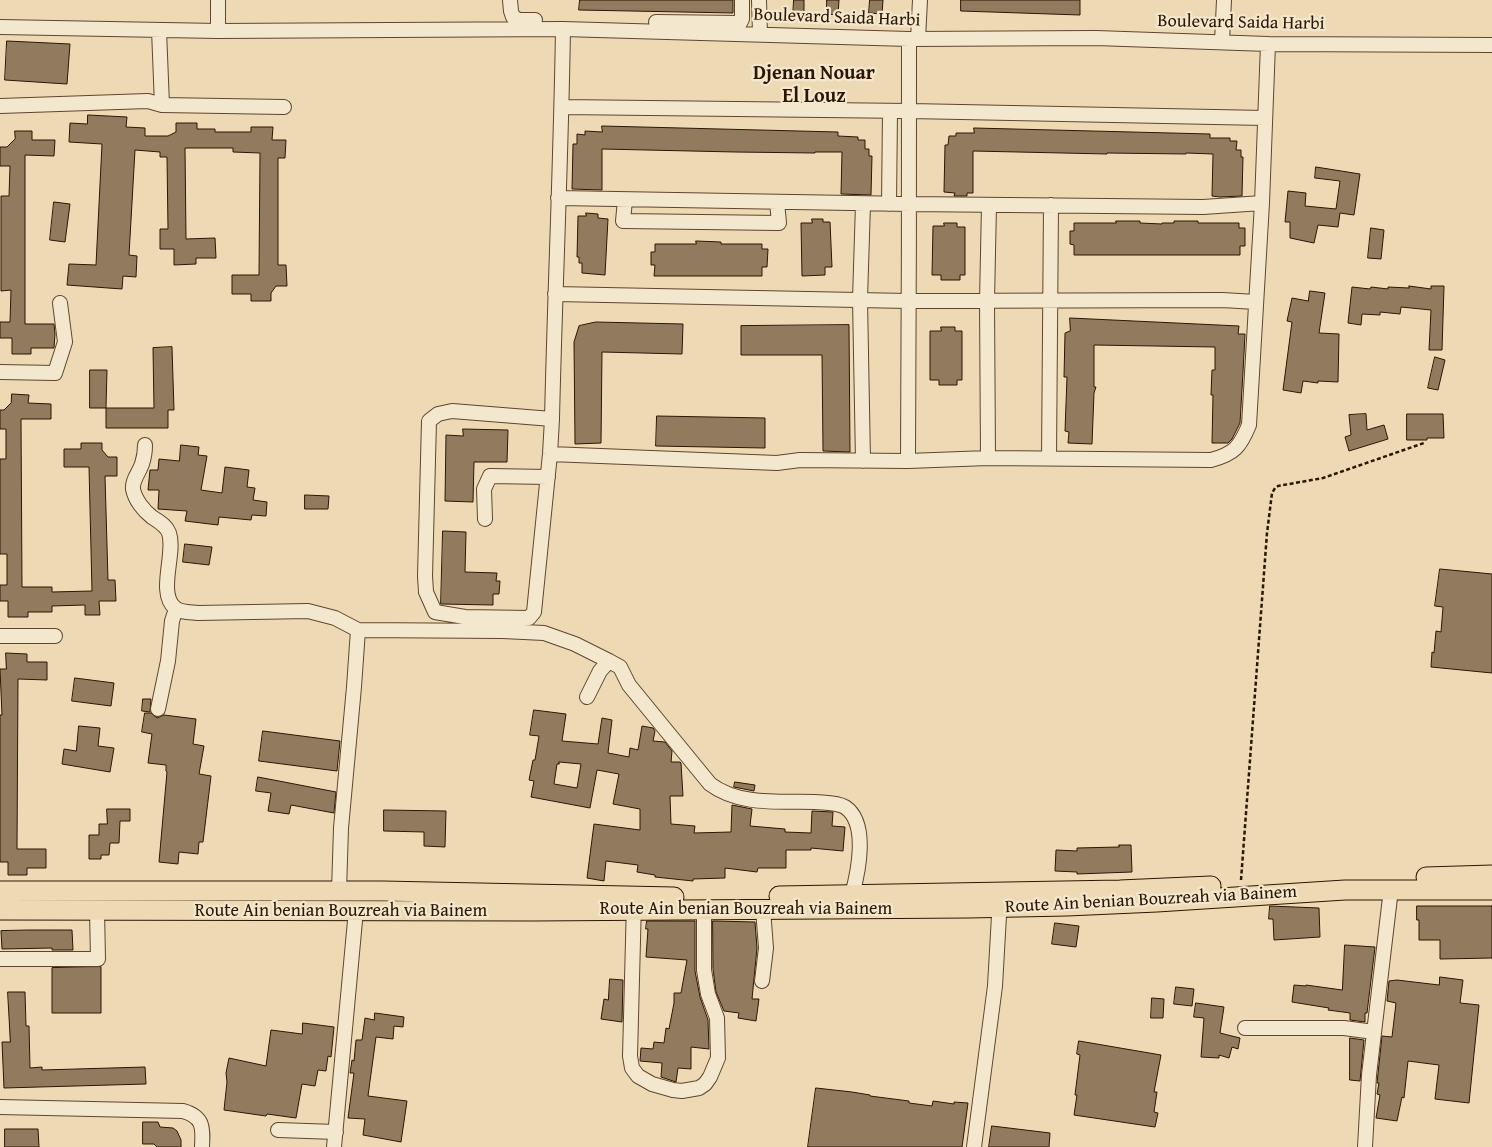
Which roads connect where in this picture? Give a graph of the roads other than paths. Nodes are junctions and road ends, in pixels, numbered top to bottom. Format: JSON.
{"nodes":[{"id":1,"x":218,"y":0,"type":"edge"},
{"id":2,"x":510,"y":0,"type":"edge"},
{"id":3,"x":742,"y":0,"type":"edge"},
{"id":4,"x":759,"y":0,"type":"edge"},
{"id":5,"x":920,"y":0,"type":"edge"},
{"id":6,"x":1224,"y":0,"type":"edge"},
{"id":7,"x":0,"y":27,"type":"edge"},
{"id":8,"x":563,"y":29,"type":"junction"},
{"id":9,"x":159,"y":30,"type":"junction"},
{"id":10,"x":218,"y":31,"type":"junction"},
{"id":11,"x":760,"y":34,"type":"junction"},
{"id":12,"x":914,"y":39,"type":"junction"},
{"id":13,"x":1222,"y":42,"type":"junction"},
{"id":14,"x":1268,"y":44,"type":"junction"},
{"id":15,"x":1492,"y":45,"type":"edge"},
{"id":16,"x":162,"y":105,"type":"junction"},
{"id":17,"x":0,"y":106,"type":"edge"},
{"id":18,"x":284,"y":107,"type":"dead end"},
{"id":19,"x":562,"y":107,"type":"junction"},
{"id":20,"x":890,"y":111,"type":"junction"},
{"id":21,"x":910,"y":111,"type":"junction"},
{"id":22,"x":1264,"y":118,"type":"junction"},
{"id":23,"x":558,"y":198,"type":"junction"},
{"id":24,"x":625,"y":200,"type":"junction"},
{"id":25,"x":778,"y":202,"type":"junction"},
{"id":26,"x":1262,"y":203,"type":"junction"},
{"id":27,"x":863,"y":204,"type":"junction"},
{"id":28,"x":890,"y":204,"type":"junction"},
{"id":29,"x":910,"y":204,"type":"junction"},
{"id":30,"x":989,"y":205,"type":"junction"},
{"id":31,"x":1051,"y":205,"type":"junction"},
{"id":32,"x":555,"y":294,"type":"junction"},
{"id":33,"x":860,"y":299,"type":"junction"},
{"id":34,"x":1050,"y":300,"type":"junction"},
{"id":35,"x":908,"y":301,"type":"junction"},
{"id":36,"x":987,"y":301,"type":"junction"},
{"id":37,"x":1256,"y":302,"type":"junction"},
{"id":38,"x":60,"y":303,"type":"dead end"},
{"id":39,"x":0,"y":372,"type":"edge"},
{"id":40,"x":552,"y":419,"type":"junction"},
{"id":41,"x":145,"y":445,"type":"dead end"},
{"id":42,"x":550,"y":454,"type":"junction"},
{"id":43,"x":988,"y":458,"type":"junction"},
{"id":44,"x":1049,"y":458,"type":"junction"},
{"id":45,"x":863,"y":461,"type":"junction"},
{"id":46,"x":908,"y":461,"type":"junction"},
{"id":47,"x":548,"y":477,"type":"junction"},
{"id":48,"x":485,"y":519,"type":"dead end"},
{"id":49,"x":176,"y":609,"type":"junction"},
{"id":50,"x":529,"y":618,"type":"junction"},
{"id":51,"x":358,"y":630,"type":"junction"},
{"id":52,"x":544,"y":633,"type":"junction"},
{"id":53,"x":0,"y":636,"type":"edge"},
{"id":54,"x":55,"y":636,"type":"dead end"},
{"id":55,"x":609,"y":661,"type":"junction"},
{"id":56,"x":587,"y":697,"type":"dead end"},
{"id":57,"x":158,"y":709,"type":"dead end"},
{"id":58,"x":1492,"y":875,"type":"edge"},
{"id":59,"x":1391,"y":889,"type":"junction"},
{"id":60,"x":1492,"y":890,"type":"edge"},
{"id":61,"x":0,"y":891,"type":"edge"},
{"id":62,"x":339,"y":891,"type":"junction"},
{"id":63,"x":852,"y":895,"type":"junction"},
{"id":64,"x":1001,"y":900,"type":"junction"},
{"id":65,"x":634,"y":903,"type":"junction"},
{"id":66,"x":764,"y":909,"type":"junction"},
{"id":67,"x":0,"y":910,"type":"edge"},
{"id":68,"x":97,"y":910,"type":"junction"},
{"id":69,"x":356,"y":910,"type":"junction"},
{"id":70,"x":704,"y":910,"type":"junction"},
{"id":71,"x":0,"y":959,"type":"edge"},
{"id":72,"x":762,"y":981,"type":"dead end"},
{"id":73,"x":1245,"y":1028,"type":"dead end"},
{"id":74,"x":1374,"y":1032,"type":"junction"},
{"id":75,"x":0,"y":1106,"type":"edge"},
{"id":76,"x":278,"y":1130,"type":"dead end"},
{"id":77,"x":336,"y":1132,"type":"junction"},
{"id":78,"x":202,"y":1147,"type":"edge"},
{"id":79,"x":334,"y":1147,"type":"edge"},
{"id":80,"x":974,"y":1147,"type":"edge"},
{"id":81,"x":1365,"y":1147,"type":"edge"}],
"edges":[{"from":1,"to":10,"type":"street"},
{"from":2,"to":3,"type":"street"},
{"from":4,"to":11,"type":"street"},
{"from":5,"to":12,"type":"street"},
{"from":6,"to":13,"type":"street"},
{"from":7,"to":9,"type":"street","name":"Boulevard Saida Harbi"},
{"from":8,"to":10,"type":"street","name":"Boulevard Saida Harbi"},
{"from":8,"to":11,"type":"street","name":"Boulevard Saida Harbi"},
{"from":8,"to":19,"type":"street"},
{"from":9,"to":10,"type":"street","name":"Boulevard Saida Harbi"},
{"from":9,"to":16,"type":"street"},
{"from":11,"to":12,"type":"street","name":"Boulevard Saida Harbi"},
{"from":12,"to":13,"type":"street","name":"Boulevard Saida Harbi"},
{"from":12,"to":21,"type":"street"},
{"from":13,"to":14,"type":"street","name":"Boulevard Saida Harbi"},
{"from":14,"to":15,"type":"street","name":"Boulevard Saida Harbi"},
{"from":14,"to":22,"type":"street"},
{"from":16,"to":17,"type":"street"},
{"from":16,"to":18,"type":"street"},
{"from":19,"to":20,"type":"street"},
{"from":19,"to":23,"type":"street"},
{"from":20,"to":21,"type":"street"},
{"from":20,"to":28,"type":"street"},
{"from":21,"to":22,"type":"street"},
{"from":21,"to":29,"type":"street"},
{"from":22,"to":26,"type":"street"},
{"from":23,"to":24,"type":"street"},
{"from":23,"to":32,"type":"street"},
{"from":24,"to":25,"type":"street"},
{"from":24,"to":25,"type":"street"},
{"from":25,"to":27,"type":"street"},
{"from":26,"to":31,"type":"street"},
{"from":26,"to":37,"type":"street"},
{"from":27,"to":28,"type":"street"},
{"from":27,"to":33,"type":"street"},
{"from":28,"to":29,"type":"street"},
{"from":29,"to":30,"type":"street"},
{"from":29,"to":35,"type":"street"},
{"from":30,"to":31,"type":"street"},
{"from":30,"to":36,"type":"street"},
{"from":31,"to":34,"type":"street"},
{"from":32,"to":33,"type":"street"},
{"from":32,"to":40,"type":"street"},
{"from":33,"to":35,"type":"street"},
{"from":33,"to":45,"type":"street"},
{"from":34,"to":36,"type":"street"},
{"from":34,"to":37,"type":"street"},
{"from":34,"to":44,"type":"street"},
{"from":35,"to":36,"type":"street"},
{"from":35,"to":46,"type":"street"},
{"from":36,"to":43,"type":"street"},
{"from":37,"to":44,"type":"street"},
{"from":38,"to":39,"type":"street"},
{"from":40,"to":42,"type":"street"},
{"from":40,"to":50,"type":"street"},
{"from":41,"to":49,"type":"street"},
{"from":42,"to":45,"type":"street"},
{"from":42,"to":47,"type":"street"},
{"from":43,"to":44,"type":"street"},
{"from":43,"to":46,"type":"street"},
{"from":45,"to":46,"type":"street"},
{"from":47,"to":48,"type":"street"},
{"from":47,"to":50,"type":"street"},
{"from":49,"to":51,"type":"street"},
{"from":49,"to":57,"type":"street"},
{"from":50,"to":52,"type":"street"},
{"from":51,"to":52,"type":"street"},
{"from":51,"to":62,"type":"street"},
{"from":52,"to":55,"type":"street"},
{"from":53,"to":54,"type":"street"},
{"from":55,"to":56,"type":"street"},
{"from":55,"to":63,"type":"street"},
{"from":58,"to":64,"type":"main road","name":"Route Ain benian Bouzreah via Bainem"},
{"from":59,"to":60,"type":"main road","name":"Route Ain benian Bouzreah via Bainem"},
{"from":59,"to":64,"type":"main road","name":"Route Ain benian Bouzreah via Bainem"},
{"from":59,"to":74,"type":"street"},
{"from":61,"to":62,"type":"main road","name":"Route Ain benian Bouzreah via Bainem"},
{"from":62,"to":65,"type":"main road","name":"Route Ain benian Bouzreah via Bainem"},
{"from":63,"to":64,"type":"main road","name":"Route Ain benian Bouzreah via Bainem"},
{"from":63,"to":65,"type":"main road","name":"Route Ain benian Bouzreah via Bainem"},
{"from":64,"to":66,"type":"main road","name":"Route Ain benian Bouzreah via Bainem"},
{"from":64,"to":80,"type":"street"},
{"from":65,"to":69,"type":"main road","name":"Route Ain benian Bouzreah via Bainem"},
{"from":65,"to":70,"type":"main road","name":"Route Ain benian Bouzreah via Bainem"},
{"from":65,"to":70,"type":"street"},
{"from":66,"to":70,"type":"main road","name":"Route Ain benian Bouzreah via Bainem"},
{"from":66,"to":72,"type":"street"},
{"from":67,"to":68,"type":"main road","name":"Route Ain benian Bouzreah via Bainem"},
{"from":68,"to":69,"type":"main road","name":"Route Ain benian Bouzreah via Bainem"},
{"from":68,"to":71,"type":"street"},
{"from":69,"to":77,"type":"street"},
{"from":73,"to":74,"type":"street"},
{"from":74,"to":81,"type":"street"},
{"from":75,"to":78,"type":"street"},
{"from":76,"to":77,"type":"street"},
{"from":77,"to":79,"type":"street"}]}
